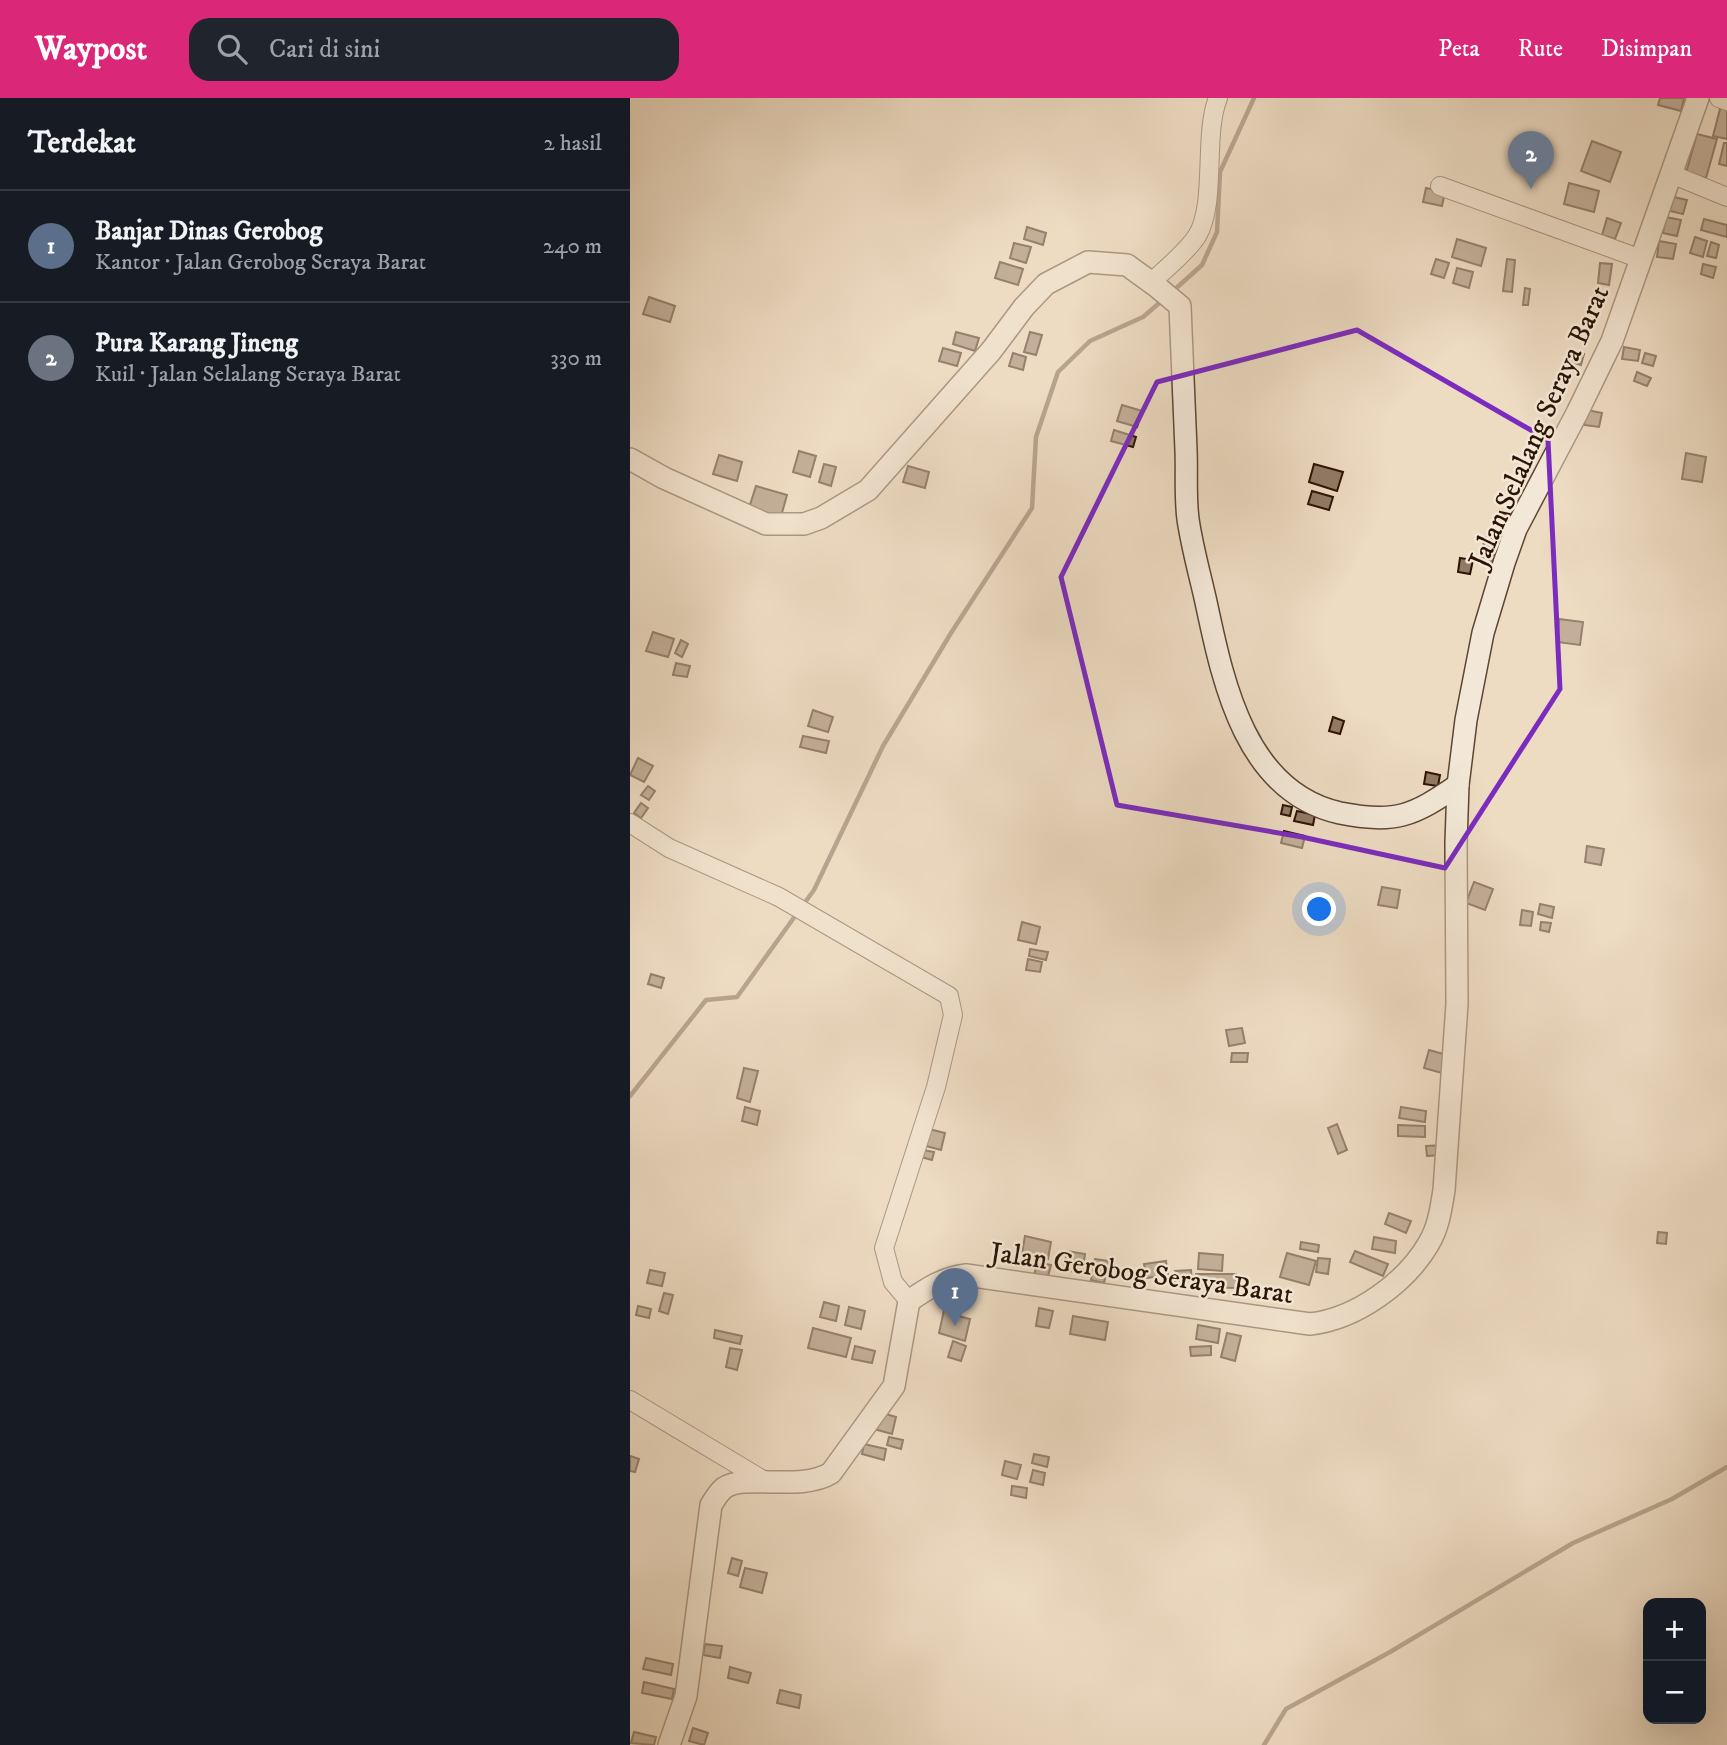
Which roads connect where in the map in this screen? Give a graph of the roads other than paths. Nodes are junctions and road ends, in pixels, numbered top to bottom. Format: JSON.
{"nodes":[{"id":1,"x":1217,"y":98,"type":"edge"},
{"id":2,"x":1698,"y":98,"type":"edge"},
{"id":3,"x":1719,"y":98,"type":"edge"},
{"id":4,"x":1727,"y":100,"type":"edge"},
{"id":5,"x":1671,"y":174,"type":"junction"},
{"id":6,"x":1440,"y":186,"type":"dead end"},
{"id":7,"x":1727,"y":197,"type":"edge"},
{"id":8,"x":1641,"y":259,"type":"junction"},
{"id":9,"x":1154,"y":284,"type":"junction"},
{"id":10,"x":630,"y":458,"type":"edge"},
{"id":11,"x":1458,"y":785,"type":"junction"},
{"id":12,"x":1419,"y":809,"type":"junction"},
{"id":13,"x":630,"y":823,"type":"edge"},
{"id":14,"x":1456,"y":843,"type":"junction"},
{"id":15,"x":909,"y":1301,"type":"junction"},
{"id":16,"x":630,"y":1400,"type":"edge"},
{"id":17,"x":768,"y":1483,"type":"junction"},
{"id":18,"x":669,"y":1745,"type":"edge"}],
"edges":[{"from":1,"to":9,"type":"street"},
{"from":2,"to":5,"type":"street","name":"Jalan Selalang Seraya Barat"},
{"from":3,"to":4,"type":"street"},
{"from":5,"to":7,"type":"street"},
{"from":5,"to":8,"type":"street","name":"Jalan Selalang Seraya Barat"},
{"from":6,"to":8,"type":"street"},
{"from":8,"to":11,"type":"street","name":"Jalan Selalang Seraya Barat"},
{"from":9,"to":10,"type":"street"},
{"from":9,"to":12,"type":"street"},
{"from":11,"to":12,"type":"street"},
{"from":11,"to":14,"type":"street","name":"Jalan Selalang Seraya Barat"},
{"from":12,"to":14,"type":"street"},
{"from":13,"to":15,"type":"street"},
{"from":14,"to":15,"type":"street","name":"Jalan Gerobog Seraya Barat"},
{"from":15,"to":17,"type":"street"},
{"from":16,"to":17,"type":"street"},
{"from":17,"to":18,"type":"street"}]}
